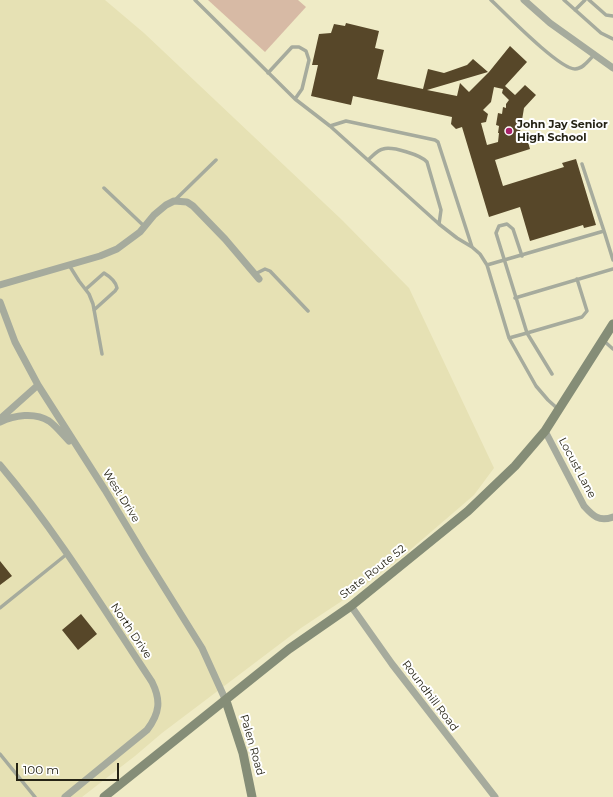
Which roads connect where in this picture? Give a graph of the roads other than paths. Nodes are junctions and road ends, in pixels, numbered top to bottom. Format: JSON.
{"nodes":[{"id":1,"x":195,"y":0,"type":"edge"},
{"id":2,"x":491,"y":0,"type":"edge"},
{"id":3,"x":524,"y":0,"type":"edge"},
{"id":4,"x":564,"y":0,"type":"edge"},
{"id":5,"x":585,"y":0,"type":"edge"},
{"id":6,"x":589,"y":0,"type":"edge"},
{"id":7,"x":575,"y":10,"type":"junction"},
{"id":8,"x":613,"y":16,"type":"edge"},
{"id":9,"x":613,"y":39,"type":"edge"},
{"id":10,"x":594,"y":55,"type":"junction"},
{"id":11,"x":613,"y":68,"type":"edge"},
{"id":12,"x":268,"y":73,"type":"junction"},
{"id":13,"x":295,"y":99,"type":"junction"},
{"id":14,"x":330,"y":126,"type":"junction"},
{"id":15,"x":216,"y":160,"type":"dead end"},
{"id":16,"x":368,"y":160,"type":"junction"},
{"id":17,"x":582,"y":164,"type":"dead end"},
{"id":18,"x":104,"y":188,"type":"dead end"},
{"id":19,"x":174,"y":201,"type":"junction"},
{"id":20,"x":439,"y":224,"type":"junction"},
{"id":21,"x":145,"y":227,"type":"junction"},
{"id":22,"x":604,"y":231,"type":"junction"},
{"id":23,"x":472,"y":247,"type":"junction"},
{"id":24,"x":522,"y":256,"type":"junction"},
{"id":25,"x":613,"y":260,"type":"edge"},
{"id":26,"x":505,"y":261,"type":"junction"},
{"id":27,"x":69,"y":264,"type":"junction"},
{"id":28,"x":487,"y":265,"type":"junction"},
{"id":29,"x":613,"y":268,"type":"edge"},
{"id":30,"x":257,"y":277,"type":"joint"},
{"id":31,"x":578,"y":279,"type":"junction"},
{"id":32,"x":0,"y":285,"type":"edge"},
{"id":33,"x":86,"y":289,"type":"junction"},
{"id":34,"x":515,"y":298,"type":"junction"},
{"id":35,"x":0,"y":302,"type":"edge"},
{"id":36,"x":94,"y":310,"type":"junction"},
{"id":37,"x":308,"y":311,"type":"dead end"},
{"id":38,"x":613,"y":324,"type":"edge"},
{"id":39,"x":527,"y":333,"type":"junction"},
{"id":40,"x":509,"y":338,"type":"junction"},
{"id":41,"x":603,"y":341,"type":"junction"},
{"id":42,"x":613,"y":349,"type":"edge"},
{"id":43,"x":102,"y":354,"type":"dead end"},
{"id":44,"x":552,"y":374,"type":"dead end"},
{"id":45,"x":38,"y":385,"type":"junction"},
{"id":46,"x":559,"y":409,"type":"junction"},
{"id":47,"x":0,"y":419,"type":"edge"},
{"id":48,"x":0,"y":422,"type":"edge"},
{"id":49,"x":545,"y":432,"type":"junction"},
{"id":50,"x":82,"y":455,"type":"junction"},
{"id":51,"x":0,"y":465,"type":"edge"},
{"id":52,"x":613,"y":518,"type":"edge"},
{"id":53,"x":68,"y":554,"type":"junction"},
{"id":54,"x":350,"y":606,"type":"junction"},
{"id":55,"x":0,"y":608,"type":"edge"},
{"id":56,"x":226,"y":701,"type":"junction"},
{"id":57,"x":0,"y":754,"type":"edge"},
{"id":58,"x":35,"y":797,"type":"edge"},
{"id":59,"x":65,"y":797,"type":"edge"},
{"id":60,"x":104,"y":797,"type":"edge"},
{"id":61,"x":252,"y":797,"type":"edge"},
{"id":62,"x":495,"y":797,"type":"edge"}],
"edges":[{"from":1,"to":12,"type":"lane"},
{"from":2,"to":10,"type":"lane"},
{"from":3,"to":10,"type":"street"},
{"from":4,"to":7,"type":"lane"},
{"from":5,"to":7,"type":"lane"},
{"from":6,"to":8,"type":"lane"},
{"from":7,"to":9,"type":"lane"},
{"from":10,"to":11,"type":"street"},
{"from":12,"to":13,"type":"lane"},
{"from":12,"to":13,"type":"lane"},
{"from":13,"to":14,"type":"lane"},
{"from":14,"to":16,"type":"lane"},
{"from":14,"to":23,"type":"lane"},
{"from":15,"to":19,"type":"lane"},
{"from":16,"to":20,"type":"lane"},
{"from":16,"to":20,"type":"lane"},
{"from":17,"to":22,"type":"lane"},
{"from":18,"to":21,"type":"lane"},
{"from":19,"to":21,"type":"street"},
{"from":19,"to":30,"type":"street"},
{"from":20,"to":23,"type":"lane"},
{"from":21,"to":27,"type":"street"},
{"from":22,"to":24,"type":"lane"},
{"from":22,"to":25,"type":"lane"},
{"from":23,"to":28,"type":"lane"},
{"from":24,"to":26,"type":"lane"},
{"from":24,"to":26,"type":"lane"},
{"from":26,"to":28,"type":"lane"},
{"from":26,"to":34,"type":"lane"},
{"from":27,"to":32,"type":"street"},
{"from":27,"to":33,"type":"lane"},
{"from":28,"to":40,"type":"lane"},
{"from":29,"to":31,"type":"lane"},
{"from":30,"to":37,"type":"lane"},
{"from":31,"to":34,"type":"lane"},
{"from":31,"to":39,"type":"lane"},
{"from":33,"to":36,"type":"lane"},
{"from":33,"to":36,"type":"lane"},
{"from":34,"to":39,"type":"lane"},
{"from":35,"to":45,"type":"street","name":"West Drive"},
{"from":36,"to":43,"type":"lane"},
{"from":38,"to":41,"type":"main road","name":"State Route 52"},
{"from":39,"to":40,"type":"lane"},
{"from":39,"to":44,"type":"lane"},
{"from":40,"to":46,"type":"lane"},
{"from":41,"to":42,"type":"lane"},
{"from":41,"to":46,"type":"main road","name":"State Route 52"},
{"from":45,"to":47,"type":"street"},
{"from":45,"to":50,"type":"street","name":"West Drive"},
{"from":46,"to":49,"type":"main road","name":"State Route 52"},
{"from":48,"to":50,"type":"street"},
{"from":49,"to":52,"type":"street","name":"Locust Lane"},
{"from":49,"to":54,"type":"main road","name":"State Route 52"},
{"from":50,"to":56,"type":"street","name":"West Drive"},
{"from":51,"to":53,"type":"street","name":"North Drive"},
{"from":53,"to":55,"type":"lane"},
{"from":53,"to":59,"type":"street","name":"North Drive"},
{"from":54,"to":56,"type":"main road","name":"State Route 52"},
{"from":54,"to":62,"type":"street","name":"Roundhill Road"},
{"from":56,"to":60,"type":"main road","name":"State Route 52"},
{"from":56,"to":61,"type":"main road","name":"Palen Road"},
{"from":57,"to":58,"type":"lane"}]}
